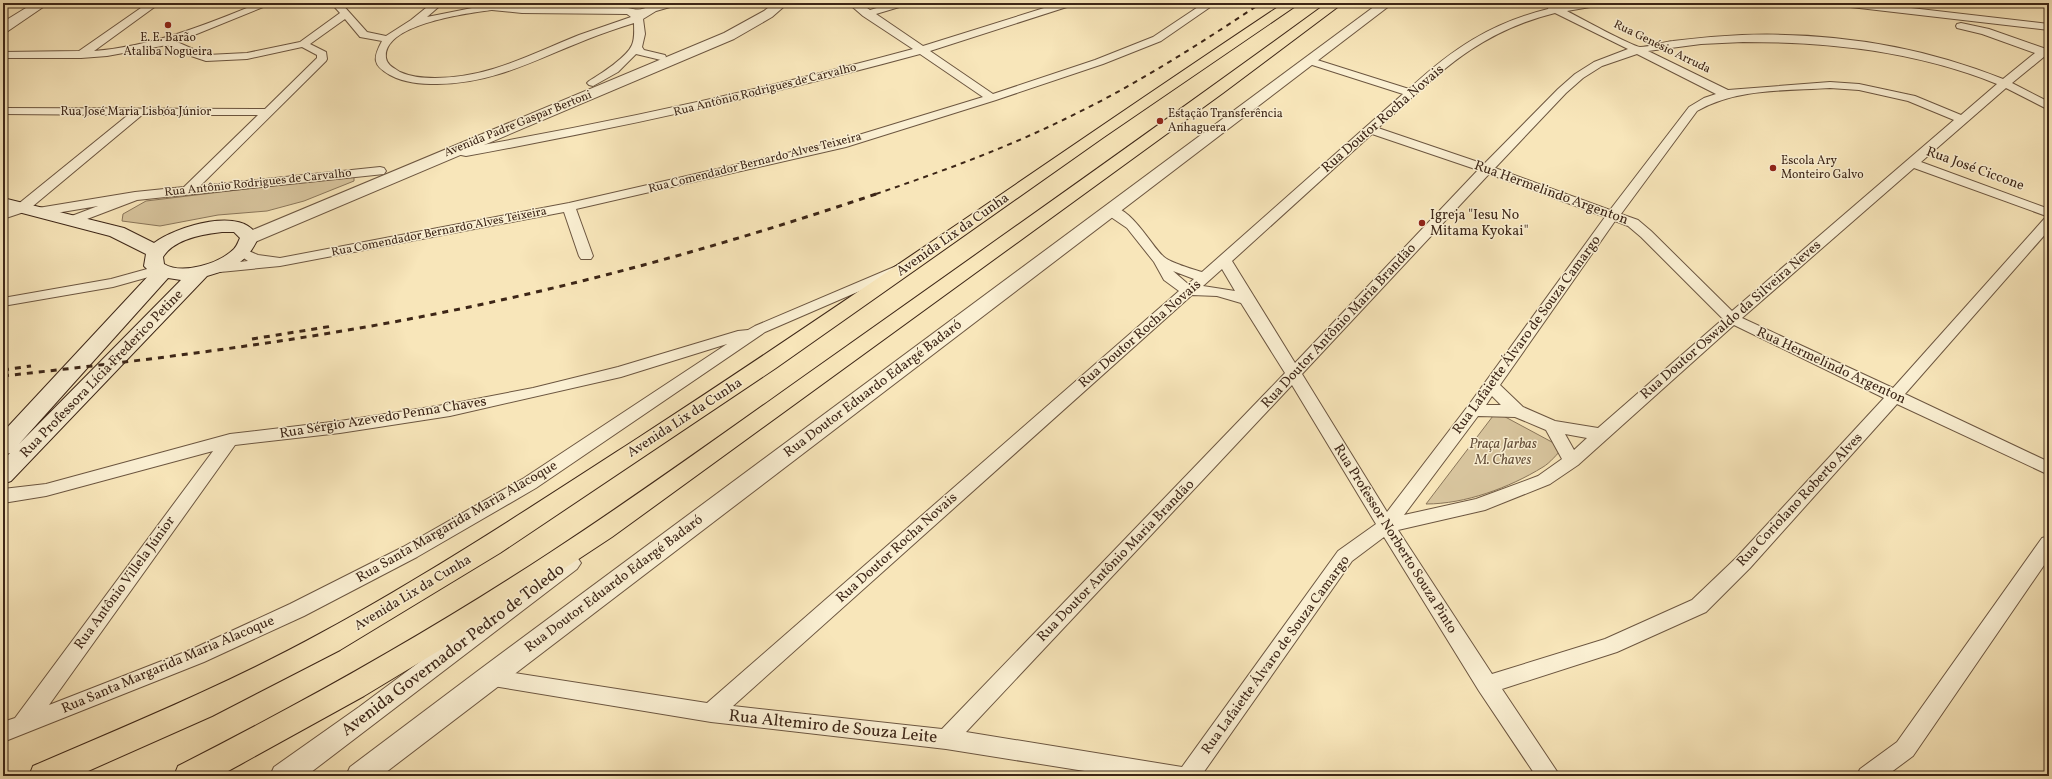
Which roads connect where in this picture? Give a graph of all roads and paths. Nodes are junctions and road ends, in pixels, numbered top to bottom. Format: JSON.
{"nodes":[{"id":1,"x":43,"y":3,"type":"edge"},
{"id":2,"x":155,"y":3,"type":"edge"},
{"id":3,"x":268,"y":3,"type":"edge"},
{"id":4,"x":336,"y":3,"type":"edge"},
{"id":5,"x":438,"y":3,"type":"edge"},
{"id":6,"x":674,"y":3,"type":"edge"},
{"id":7,"x":767,"y":3,"type":"edge"},
{"id":8,"x":782,"y":3,"type":"edge"},
{"id":9,"x":852,"y":3,"type":"edge"},
{"id":10,"x":903,"y":3,"type":"edge"},
{"id":11,"x":1070,"y":3,"type":"edge"},
{"id":12,"x":1211,"y":3,"type":"edge"},
{"id":13,"x":1293,"y":3,"type":"edge"},
{"id":14,"x":1336,"y":3,"type":"edge"},
{"id":15,"x":1387,"y":3,"type":"edge"},
{"id":16,"x":1543,"y":3,"type":"edge"},
{"id":17,"x":1596,"y":3,"type":"edge"},
{"id":18,"x":1842,"y":3,"type":"edge"},
{"id":19,"x":1858,"y":4,"type":"edge"},
{"id":20,"x":637,"y":8,"type":"edge"},
{"id":21,"x":1556,"y":10,"type":"junction"},
{"id":22,"x":345,"y":14,"type":"junction"},
{"id":23,"x":866,"y":14,"type":"junction"},
{"id":24,"x":1971,"y":17,"type":"junction"},
{"id":25,"x":412,"y":23,"type":"junction"},
{"id":26,"x":2049,"y":27,"type":"edge"},
{"id":27,"x":3,"y":28,"type":"edge"},
{"id":28,"x":1985,"y":31,"type":"junction"},
{"id":29,"x":388,"y":39,"type":"junction"},
{"id":30,"x":168,"y":41,"type":"junction"},
{"id":31,"x":303,"y":44,"type":"junction"},
{"id":32,"x":637,"y":47,"type":"junction"},
{"id":33,"x":1636,"y":49,"type":"junction"},
{"id":34,"x":922,"y":50,"type":"junction"},
{"id":35,"x":2046,"y":53,"type":"edge"},
{"id":36,"x":3,"y":55,"type":"edge"},
{"id":37,"x":80,"y":55,"type":"junction"},
{"id":38,"x":661,"y":57,"type":"junction"},
{"id":39,"x":1310,"y":60,"type":"junction"},
{"id":40,"x":2005,"y":82,"type":"junction"},
{"id":41,"x":593,"y":83,"type":"junction"},
{"id":42,"x":1411,"y":93,"type":"junction"},
{"id":43,"x":1726,"y":94,"type":"junction"},
{"id":44,"x":992,"y":98,"type":"junction"},
{"id":45,"x":2049,"y":107,"type":"edge"},
{"id":46,"x":3,"y":111,"type":"edge"},
{"id":47,"x":139,"y":112,"type":"junction"},
{"id":48,"x":269,"y":112,"type":"junction"},
{"id":49,"x":1961,"y":119,"type":"junction"},
{"id":50,"x":1369,"y":129,"type":"junction"},
{"id":51,"x":455,"y":150,"type":"junction"},
{"id":52,"x":1912,"y":163,"type":"junction"},
{"id":53,"x":1486,"y":169,"type":"junction"},
{"id":54,"x":380,"y":171,"type":"junction"},
{"id":55,"x":188,"y":190,"type":"junction"},
{"id":56,"x":135,"y":196,"type":"junction"},
{"id":57,"x":3,"y":203,"type":"edge"},
{"id":58,"x":569,"y":207,"type":"junction"},
{"id":59,"x":30,"y":210,"type":"junction"},
{"id":60,"x":1110,"y":210,"type":"junction"},
{"id":61,"x":2049,"y":213,"type":"edge"},
{"id":62,"x":3,"y":215,"type":"edge"},
{"id":63,"x":1613,"y":215,"type":"junction"},
{"id":64,"x":74,"y":220,"type":"junction"},
{"id":65,"x":2049,"y":222,"type":"edge"},
{"id":66,"x":118,"y":232,"type":"junction"},
{"id":67,"x":186,"y":233,"type":"junction"},
{"id":68,"x":244,"y":239,"type":"junction"},
{"id":69,"x":586,"y":256,"type":"dead end"},
{"id":70,"x":1160,"y":261,"type":"junction"},
{"id":71,"x":280,"y":262,"type":"junction"},
{"id":72,"x":1225,"y":262,"type":"junction"},
{"id":73,"x":913,"y":263,"type":"junction"},
{"id":74,"x":159,"y":265,"type":"junction"},
{"id":75,"x":204,"y":271,"type":"junction"},
{"id":76,"x":1204,"y":278,"type":"junction"},
{"id":77,"x":1188,"y":291,"type":"junction"},
{"id":78,"x":1245,"y":299,"type":"junction"},
{"id":79,"x":3,"y":302,"type":"edge"},
{"id":80,"x":1730,"y":318,"type":"junction"},
{"id":81,"x":760,"y":329,"type":"junction"},
{"id":82,"x":1294,"y":374,"type":"junction"},
{"id":83,"x":1491,"y":386,"type":"junction"},
{"id":84,"x":1895,"y":396,"type":"junction"},
{"id":85,"x":1474,"y":410,"type":"junction"},
{"id":86,"x":1517,"y":411,"type":"junction"},
{"id":87,"x":1552,"y":426,"type":"junction"},
{"id":88,"x":1601,"y":434,"type":"junction"},
{"id":89,"x":230,"y":440,"type":"junction"},
{"id":90,"x":3,"y":447,"type":"edge"},
{"id":91,"x":1572,"y":461,"type":"junction"},
{"id":92,"x":2049,"y":469,"type":"edge"},
{"id":93,"x":3,"y":476,"type":"edge"},
{"id":94,"x":3,"y":496,"type":"edge"},
{"id":95,"x":618,"y":520,"type":"junction"},
{"id":96,"x":1386,"y":526,"type":"junction"},
{"id":97,"x":2049,"y":543,"type":"edge"},
{"id":98,"x":488,"y":678,"type":"junction"},
{"id":99,"x":1486,"y":685,"type":"junction"},
{"id":100,"x":711,"y":713,"type":"junction"},
{"id":101,"x":20,"y":726,"type":"junction"},
{"id":102,"x":3,"y":732,"type":"edge"},
{"id":103,"x":946,"y":739,"type":"junction"},
{"id":104,"x":44,"y":776,"type":"edge"},
{"id":105,"x":189,"y":776,"type":"edge"},
{"id":106,"x":284,"y":776,"type":"edge"},
{"id":107,"x":360,"y":776,"type":"edge"},
{"id":108,"x":1179,"y":776,"type":"edge"},
{"id":109,"x":1188,"y":776,"type":"edge"},
{"id":110,"x":1549,"y":776,"type":"edge"},
{"id":111,"x":1868,"y":776,"type":"edge"}],
"edges":[{"from":1,"to":27,"type":"street"},
{"from":2,"to":37,"type":"street"},
{"from":3,"to":30,"type":"street"},
{"from":4,"to":22,"type":"street"},
{"from":5,"to":25,"type":"street"},
{"from":6,"to":20,"type":"street"},
{"from":7,"to":38,"type":"street","name":"Avenida Padre Gaspar Bertoni"},
{"from":8,"to":51,"type":"street","name":"Avenida Padre Gaspar Bertoni"},
{"from":9,"to":23,"type":"street"},
{"from":10,"to":23,"type":"street"},
{"from":11,"to":34,"type":"street","name":"Rua Antônio Rodrigues de Carvalho"},
{"from":12,"to":44,"type":"street","name":"Rua Comendador Bernardo Alves Teixeira"},
{"from":13,"to":73,"type":"highway","name":"Avenida Lix da Cunha"},
{"from":14,"to":95,"type":"highway"},
{"from":15,"to":39,"type":"street","name":"Rua Doutor Eduardo Edargé Badaró"},
{"from":16,"to":21,"type":"street","name":"Rua Genésio Arruda"},
{"from":17,"to":21,"type":"street","name":"Rua Doutor Rocha Novais"},
{"from":18,"to":19,"type":"street"},
{"from":19,"to":24,"type":"street"},
{"from":19,"to":28,"type":"street"},
{"from":20,"to":25,"type":"street"},
{"from":20,"to":29,"type":"street"},
{"from":20,"to":32,"type":"street"},
{"from":21,"to":33,"type":"street","name":"Rua Genésio Arruda"},
{"from":21,"to":42,"type":"street","name":"Rua Doutor Rocha Novais"},
{"from":22,"to":29,"type":"street"},
{"from":22,"to":31,"type":"street"},
{"from":23,"to":34,"type":"street"},
{"from":24,"to":26,"type":"street"},
{"from":24,"to":28,"type":"street"},
{"from":25,"to":29,"type":"street"},
{"from":28,"to":35,"type":"street"},
{"from":30,"to":31,"type":"street"},
{"from":30,"to":37,"type":"street"},
{"from":31,"to":48,"type":"street"},
{"from":32,"to":38,"type":"street"},
{"from":32,"to":41,"type":"street"},
{"from":33,"to":40,"type":"street","name":"Rua Doutor Antônio Maria Brandão"},
{"from":33,"to":43,"type":"street","name":"Rua Genésio Arruda"},
{"from":33,"to":53,"type":"street","name":"Rua Doutor Antônio Maria Brandão"},
{"from":34,"to":44,"type":"street"},
{"from":34,"to":51,"type":"street","name":"Rua Antônio Rodrigues de Carvalho"},
{"from":35,"to":40,"type":"street","name":"Rua Doutor Oswaldo da Silveira Neves"},
{"from":36,"to":37,"type":"street"},
{"from":38,"to":41,"type":"street","name":"Avenida Padre Gaspar Bertoni"},
{"from":39,"to":42,"type":"street"},
{"from":39,"to":60,"type":"street","name":"Rua Doutor Eduardo Edargé Badaró"},
{"from":40,"to":45,"type":"street"},
{"from":40,"to":49,"type":"street","name":"Rua Doutor Oswaldo da Silveira Neves"},
{"from":41,"to":54,"type":"street","name":"Avenida Padre Gaspar Bertoni"},
{"from":42,"to":50,"type":"street","name":"Rua Doutor Rocha Novais"},
{"from":43,"to":49,"type":"street","name":"Rua Lafaiette Álvaro de Souza Camargo"},
{"from":43,"to":63,"type":"street","name":"Rua Lafaiette Álvaro de Souza Camargo"},
{"from":44,"to":58,"type":"street","name":"Rua Comendador Bernardo Alves Teixeira"},
{"from":46,"to":47,"type":"street","name":"Rua José Maria Lisbóa Júnior"},
{"from":47,"to":48,"type":"street","name":"Rua José Maria Lisbóa Júnior"},
{"from":47,"to":59,"type":"street"},
{"from":48,"to":55,"type":"street"},
{"from":49,"to":52,"type":"street","name":"Rua Doutor Oswaldo da Silveira Neves"},
{"from":50,"to":53,"type":"street","name":"Rua Hermelindo Argenton"},
{"from":50,"to":72,"type":"street","name":"Rua Doutor Rocha Novais"},
{"from":51,"to":68,"type":"street","name":"Avenida Padre Gaspar Bertoni"},
{"from":52,"to":61,"type":"street","name":"Rua José Ciccone"},
{"from":52,"to":80,"type":"street","name":"Rua Doutor Oswaldo da Silveira Neves"},
{"from":53,"to":63,"type":"street","name":"Rua Hermelindo Argenton"},
{"from":53,"to":82,"type":"street","name":"Rua Doutor Antônio Maria Brandão"},
{"from":54,"to":55,"type":"street","name":"Rua Antônio Rodrigues de Carvalho"},
{"from":54,"to":68,"type":"street","name":"Avenida Padre Gaspar Bertoni"},
{"from":55,"to":56,"type":"street","name":"Rua Antônio Rodrigues de Carvalho"},
{"from":56,"to":59,"type":"street","name":"Rua Antônio Rodrigues de Carvalho"},
{"from":56,"to":64,"type":"street","name":"Rua Antônio Rodrigues de Carvalho"},
{"from":57,"to":59,"type":"main road"},
{"from":58,"to":69,"type":"street"},
{"from":58,"to":71,"type":"street","name":"Rua Comendador Bernardo Alves Teixeira"},
{"from":59,"to":62,"type":"street","name":"Rua Antônio Rodrigues de Carvalho"},
{"from":59,"to":64,"type":"main road"},
{"from":60,"to":70,"type":"street"},
{"from":60,"to":98,"type":"street","name":"Rua Doutor Eduardo Edargé Badaró"},
{"from":63,"to":80,"type":"street","name":"Rua Hermelindo Argenton"},
{"from":63,"to":83,"type":"street","name":"Rua Lafaiette Álvaro de Souza Camargo"},
{"from":64,"to":66,"type":"main road"},
{"from":65,"to":84,"type":"street","name":"Rua Coriolano Roberto Alves"},
{"from":66,"to":67,"type":"main road"},
{"from":66,"to":74,"type":"main road"},
{"from":67,"to":68,"type":"main road"},
{"from":67,"to":74,"type":"main road","name":"Rua Professora Lícia Frederico Petine"},
{"from":68,"to":71,"type":"street","name":"Rua Comendador Bernardo Alves Teixeira"},
{"from":68,"to":75,"type":"main road"},
{"from":70,"to":76,"type":"street"},
{"from":70,"to":77,"type":"street"},
{"from":71,"to":75,"type":"street","name":"Rua Comendador Bernardo Alves Teixeira"},
{"from":72,"to":76,"type":"street","name":"Rua Doutor Rocha Novais"},
{"from":72,"to":78,"type":"street","name":"Rua Professor Norberto Souza Pinto"},
{"from":73,"to":81,"type":"street","name":"Rua Santa Margarida Maria Alacoque"},
{"from":73,"to":104,"type":"highway","name":"Avenida Lix da Cunha"},
{"from":74,"to":75,"type":"main road"},
{"from":74,"to":79,"type":"street"},
{"from":74,"to":90,"type":"main road","name":"Rua Professora Lícia Frederico Petine"},
{"from":75,"to":93,"type":"main road","name":"Rua Professora Lícia Frederico Petine"},
{"from":76,"to":77,"type":"street","name":"Rua Doutor Rocha Novais"},
{"from":77,"to":78,"type":"street"},
{"from":77,"to":100,"type":"street","name":"Rua Doutor Rocha Novais"},
{"from":78,"to":82,"type":"street","name":"Rua Professor Norberto Souza Pinto"},
{"from":80,"to":84,"type":"street","name":"Rua Hermelindo Argenton"},
{"from":80,"to":88,"type":"street","name":"Rua Doutor Oswaldo da Silveira Neves"},
{"from":81,"to":89,"type":"street","name":"Rua Sérgio Azevedo Penna Chaves"},
{"from":81,"to":101,"type":"street","name":"Rua Santa Margarida Maria Alacoque"},
{"from":82,"to":96,"type":"street","name":"Rua Professor Norberto Souza Pinto"},
{"from":82,"to":103,"type":"street","name":"Rua Doutor Antônio Maria Brandão"},
{"from":83,"to":85,"type":"street","name":"Rua Lafaiette Álvaro de Souza Camargo"},
{"from":83,"to":86,"type":"street"},
{"from":84,"to":92,"type":"street","name":"Rua Hermelindo Argenton"},
{"from":84,"to":99,"type":"street","name":"Rua Coriolano Roberto Alves"},
{"from":85,"to":86,"type":"street"},
{"from":85,"to":96,"type":"street","name":"Rua Lafaiette Álvaro de Souza Camargo"},
{"from":86,"to":87,"type":"street"},
{"from":87,"to":88,"type":"street"},
{"from":87,"to":91,"type":"street"},
{"from":88,"to":91,"type":"street","name":"Rua Doutor Oswaldo da Silveira Neves"},
{"from":89,"to":94,"type":"street","name":"Rua Sérgio Azevedo Penna Chaves"},
{"from":89,"to":101,"type":"street","name":"Rua Antônio Villela Júnior"},
{"from":91,"to":96,"type":"street","name":"Rua Doutor Oswaldo da Silveira Neves"},
{"from":95,"to":105,"type":"highway"},
{"from":95,"to":106,"type":"street","name":"Avenida Governador Pedro de Toledo"},
{"from":96,"to":99,"type":"street","name":"Rua Professor Norberto Souza Pinto"},
{"from":96,"to":109,"type":"street","name":"Rua Lafaiette Álvaro de Souza Camargo"},
{"from":97,"to":111,"type":"street"},
{"from":98,"to":100,"type":"street","name":"Rua Altemiro de Souza Leite"},
{"from":98,"to":107,"type":"street","name":"Rua Doutor Eduardo Edargé Badaró"},
{"from":99,"to":110,"type":"street","name":"Rua Professor Norberto Souza Pinto"},
{"from":100,"to":103,"type":"street","name":"Rua Altemiro de Souza Leite"},
{"from":101,"to":102,"type":"street","name":"Rua Santa Margarida Maria Alacoque"},
{"from":103,"to":108,"type":"street","name":"Rua Altemiro de Souza Leite"}]}
